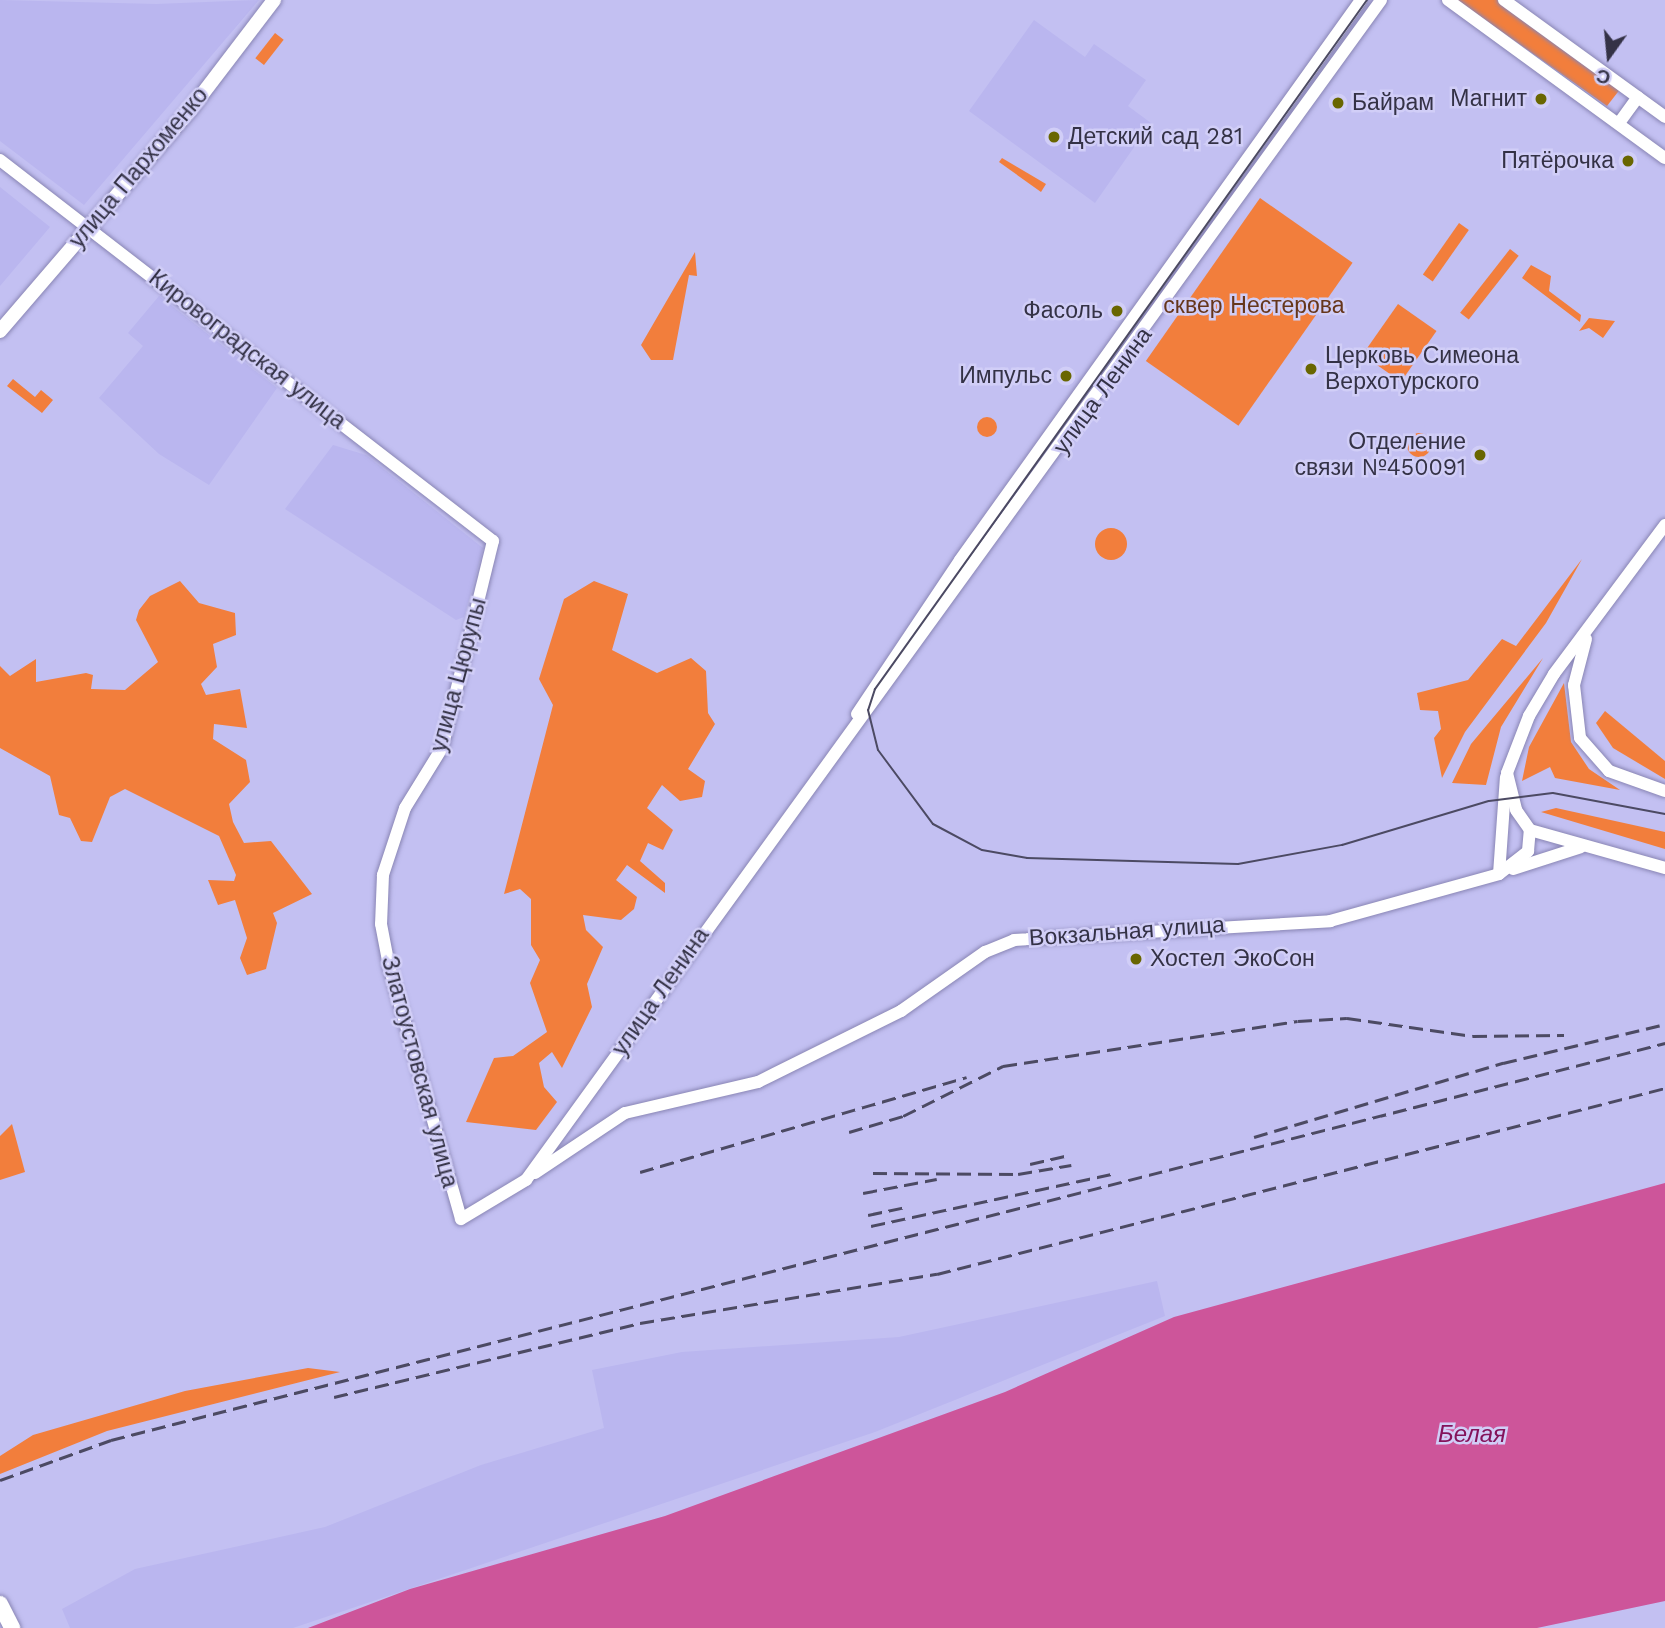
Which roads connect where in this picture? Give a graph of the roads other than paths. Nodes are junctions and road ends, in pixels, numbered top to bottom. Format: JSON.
{"nodes":[{"id":1,"x":274,"y":0,"type":"edge"},
{"id":2,"x":1362,"y":0,"type":"edge"},
{"id":3,"x":1381,"y":0,"type":"edge"},
{"id":4,"x":1448,"y":0,"type":"edge"},
{"id":5,"x":1504,"y":0,"type":"edge"},
{"id":6,"x":1322,"y":57,"type":"junction"},
{"id":7,"x":1336,"y":67,"type":"junction"},
{"id":8,"x":1638,"y":97,"type":"junction"},
{"id":9,"x":1665,"y":117,"type":"edge"},
{"id":10,"x":1619,"y":123,"type":"junction"},
{"id":11,"x":1265,"y":136,"type":"junction"},
{"id":12,"x":1279,"y":145,"type":"junction"},
{"id":13,"x":1665,"y":158,"type":"edge"},
{"id":14,"x":0,"y":160,"type":"edge"},
{"id":15,"x":1237,"y":176,"type":"junction"},
{"id":16,"x":1250,"y":185,"type":"junction"},
{"id":17,"x":89,"y":228,"type":"junction"},
{"id":18,"x":1176,"y":262,"type":"junction"},
{"id":19,"x":1190,"y":271,"type":"junction"},
{"id":20,"x":0,"y":331,"type":"edge"},
{"id":21,"x":1665,"y":525,"type":"edge"},
{"id":22,"x":494,"y":541,"type":"joint"},
{"id":23,"x":1591,"y":626,"type":"junction"},
{"id":24,"x":841,"y":742,"type":"junction"},
{"id":25,"x":1507,"y":773,"type":"junction"},
{"id":26,"x":1665,"y":791,"type":"edge"},
{"id":27,"x":1531,"y":830,"type":"junction"},
{"id":28,"x":1581,"y":847,"type":"junction"},
{"id":29,"x":1665,"y":867,"type":"edge"},
{"id":30,"x":1499,"y":874,"type":"junction"},
{"id":31,"x":382,"y":924,"type":"joint"},
{"id":32,"x":526,"y":1180,"type":"junction"},
{"id":33,"x":461,"y":1219,"type":"joint"},
{"id":34,"x":0,"y":1604,"type":"edge"},
{"id":35,"x":12,"y":1628,"type":"edge"}],
"edges":[{"from":1,"to":17,"type":"main road","name":"улица Пархоменко"},
{"from":2,"to":6,"type":"street","name":"улица Ленина"},
{"from":3,"to":7,"type":"street","name":"улица Ленина"},
{"from":4,"to":10,"type":"street"},
{"from":5,"to":8,"type":"street"},
{"from":6,"to":7,"type":"street"},
{"from":6,"to":11,"type":"street","name":"улица Ленина"},
{"from":7,"to":12,"type":"street","name":"улица Ленина"},
{"from":8,"to":9,"type":"street"},
{"from":8,"to":10,"type":"street"},
{"from":10,"to":13,"type":"street"},
{"from":11,"to":12,"type":"street"},
{"from":11,"to":15,"type":"street","name":"улица Ленина"},
{"from":12,"to":16,"type":"street","name":"улица Ленина"},
{"from":14,"to":17,"type":"street","name":"Кировоградская улица"},
{"from":15,"to":16,"type":"street"},
{"from":15,"to":18,"type":"street","name":"улица Ленина"},
{"from":16,"to":19,"type":"street","name":"улица Ленина"},
{"from":17,"to":20,"type":"main road","name":"улица Пархоменко"},
{"from":17,"to":22,"type":"street","name":"Кировоградская улица"},
{"from":18,"to":19,"type":"street"},
{"from":18,"to":24,"type":"street","name":"улица Ленина"},
{"from":19,"to":24,"type":"street","name":"улица Ленина"},
{"from":21,"to":23,"type":"street"},
{"from":22,"to":31,"type":"street","name":"улица Цюрупы"},
{"from":23,"to":25,"type":"street"},
{"from":23,"to":26,"type":"street"},
{"from":24,"to":32,"type":"street","name":"улица Ленина"},
{"from":25,"to":27,"type":"street"},
{"from":25,"to":30,"type":"street"},
{"from":27,"to":28,"type":"street"},
{"from":27,"to":30,"type":"street","name":"Вокзальная улица"},
{"from":28,"to":29,"type":"street"},
{"from":28,"to":30,"type":"street"},
{"from":30,"to":32,"type":"street","name":"Вокзальная улица"},
{"from":31,"to":33,"type":"street","name":"Златоустовская улица"},
{"from":32,"to":33,"type":"street","name":"улица Ленина"},
{"from":34,"to":35,"type":"main road"}]}
